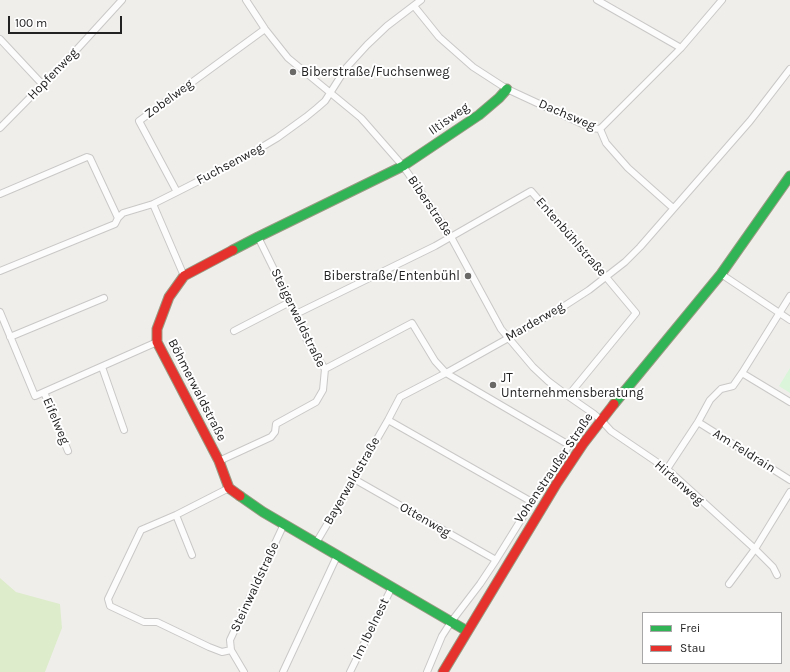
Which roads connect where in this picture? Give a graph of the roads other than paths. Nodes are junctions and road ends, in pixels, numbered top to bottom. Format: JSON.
{"nodes":[{"id":1,"x":122,"y":0,"type":"edge"},
{"id":2,"x":246,"y":0,"type":"edge"},
{"id":3,"x":421,"y":0,"type":"edge"},
{"id":4,"x":597,"y":0,"type":"edge"},
{"id":5,"x":722,"y":0,"type":"edge"},
{"id":6,"x":414,"y":6,"type":"junction"},
{"id":7,"x":265,"y":29,"type":"junction"},
{"id":8,"x":0,"y":39,"type":"edge"},
{"id":9,"x":681,"y":48,"type":"junction"},
{"id":10,"x":790,"y":69,"type":"edge"},
{"id":11,"x":43,"y":85,"type":"junction"},
{"id":12,"x":507,"y":89,"type":"junction"},
{"id":13,"x":330,"y":93,"type":"junction"},
{"id":14,"x":0,"y":128,"type":"edge"},
{"id":15,"x":600,"y":129,"type":"junction"},
{"id":16,"x":403,"y":166,"type":"junction"},
{"id":17,"x":789,"y":179,"type":"edge"},
{"id":18,"x":177,"y":192,"type":"junction"},
{"id":19,"x":0,"y":194,"type":"edge"},
{"id":20,"x":152,"y":204,"type":"junction"},
{"id":21,"x":673,"y":208,"type":"junction"},
{"id":22,"x":118,"y":218,"type":"junction"},
{"id":23,"x":258,"y":237,"type":"junction"},
{"id":24,"x":451,"y":237,"type":"junction"},
{"id":25,"x":0,"y":271,"type":"edge"},
{"id":26,"x":721,"y":274,"type":"junction"},
{"id":27,"x":184,"y":276,"type":"junction"},
{"id":28,"x":606,"y":277,"type":"junction"},
{"id":29,"x":790,"y":296,"type":"edge"},
{"id":30,"x":104,"y":298,"type":"dead end"},
{"id":31,"x":290,"y":302,"type":"junction"},
{"id":32,"x":0,"y":312,"type":"edge"},
{"id":33,"x":779,"y":313,"type":"junction"},
{"id":34,"x":296,"y":314,"type":"junction"},
{"id":35,"x":790,"y":320,"type":"edge"},
{"id":36,"x":234,"y":331,"type":"dead end"},
{"id":37,"x":10,"y":337,"type":"junction"},
{"id":38,"x":508,"y":339,"type":"junction"},
{"id":39,"x":157,"y":342,"type":"junction"},
{"id":40,"x":102,"y":367,"type":"junction"},
{"id":41,"x":325,"y":369,"type":"junction"},
{"id":42,"x":446,"y":373,"type":"junction"},
{"id":43,"x":742,"y":373,"type":"junction"},
{"id":44,"x":44,"y":392,"type":"junction"},
{"id":45,"x":568,"y":396,"type":"junction"},
{"id":46,"x":790,"y":402,"type":"edge"},
{"id":47,"x":388,"y":420,"type":"junction"},
{"id":48,"x":601,"y":420,"type":"junction"},
{"id":49,"x":698,"y":422,"type":"junction"},
{"id":50,"x":124,"y":430,"type":"dead end"},
{"id":51,"x":68,"y":451,"type":"dead end"},
{"id":52,"x":219,"y":461,"type":"junction"},
{"id":53,"x":667,"y":469,"type":"junction"},
{"id":54,"x":354,"y":479,"type":"junction"},
{"id":55,"x":790,"y":480,"type":"edge"},
{"id":56,"x":229,"y":488,"type":"junction"},
{"id":57,"x":790,"y":492,"type":"edge"},
{"id":58,"x":532,"y":502,"type":"junction"},
{"id":59,"x":176,"y":515,"type":"junction"},
{"id":60,"x":284,"y":524,"type":"junction"},
{"id":61,"x":316,"y":543,"type":"junction"},
{"id":62,"x":755,"y":549,"type":"junction"},
{"id":63,"x":192,"y":555,"type":"dead end"},
{"id":64,"x":338,"y":556,"type":"junction"},
{"id":65,"x":496,"y":560,"type":"junction"},
{"id":66,"x":777,"y":575,"type":"dead end"},
{"id":67,"x":729,"y":584,"type":"dead end"},
{"id":68,"x":392,"y":587,"type":"junction"},
{"id":69,"x":450,"y":622,"type":"junction"},
{"id":70,"x":467,"y":631,"type":"junction"},
{"id":71,"x":231,"y":650,"type":"junction"},
{"id":72,"x":244,"y":672,"type":"edge"},
{"id":73,"x":283,"y":672,"type":"edge"},
{"id":74,"x":350,"y":672,"type":"edge"},
{"id":75,"x":428,"y":672,"type":"edge"},
{"id":76,"x":443,"y":672,"type":"edge"}],
"edges":[{"from":1,"to":11,"type":"street","name":"Hopfenweg"},
{"from":2,"to":7,"type":"street","name":"Biberstraße"},
{"from":3,"to":6,"type":"street","name":"Fuchsenweg"},
{"from":4,"to":9,"type":"street"},
{"from":5,"to":9,"type":"street","name":"Dachsweg"},
{"from":6,"to":12,"type":"street","name":"Dachsweg"},
{"from":6,"to":13,"type":"street","name":"Fuchsenweg"},
{"from":7,"to":13,"type":"street","name":"Biberstraße"},
{"from":7,"to":18,"type":"street","name":"Zobelweg"},
{"from":8,"to":11,"type":"street"},
{"from":9,"to":15,"type":"street","name":"Dachsweg"},
{"from":10,"to":21,"type":"street","name":"Marderweg"},
{"from":11,"to":14,"type":"street","name":"Hopfenweg"},
{"from":12,"to":15,"type":"street","name":"Dachsweg"},
{"from":12,"to":16,"type":"street","name":"Iltisweg"},
{"from":13,"to":16,"type":"street","name":"Biberstraße"},
{"from":13,"to":18,"type":"street","name":"Fuchsenweg"},
{"from":15,"to":21,"type":"street"},
{"from":16,"to":23,"type":"street","name":"Böhmerwaldstraße"},
{"from":16,"to":24,"type":"street","name":"Biberstraße"},
{"from":17,"to":26,"type":"street","name":"Vohenstraußer Straße"},
{"from":18,"to":20,"type":"street","name":"Fuchsenweg"},
{"from":19,"to":22,"type":"street"},
{"from":20,"to":22,"type":"street","name":"Fuchsenweg"},
{"from":20,"to":27,"type":"street"},
{"from":21,"to":28,"type":"street","name":"Marderweg"},
{"from":22,"to":25,"type":"street","name":"Fuchsenweg"},
{"from":23,"to":27,"type":"street","name":"Böhmerwaldstraße"},
{"from":23,"to":31,"type":"street","name":"Steigerwaldstraße"},
{"from":24,"to":28,"type":"street","name":"Entenbühlstraße"},
{"from":24,"to":34,"type":"street","name":"Entenbühlstraße"},
{"from":24,"to":38,"type":"street","name":"Biberstraße"},
{"from":26,"to":33,"type":"street"},
{"from":26,"to":48,"type":"street","name":"Vohenstraußer Straße"},
{"from":27,"to":39,"type":"street","name":"Böhmerwaldstraße"},
{"from":28,"to":38,"type":"street","name":"Marderweg"},
{"from":28,"to":45,"type":"street","name":"Entenbühlstraße"},
{"from":29,"to":33,"type":"street"},
{"from":30,"to":37,"type":"street"},
{"from":31,"to":34,"type":"street","name":"Steigerwaldstraße"},
{"from":31,"to":36,"type":"street"},
{"from":32,"to":37,"type":"street"},
{"from":33,"to":35,"type":"street"},
{"from":33,"to":43,"type":"street"},
{"from":34,"to":41,"type":"street","name":"Steigerwaldstraße"},
{"from":37,"to":44,"type":"street"},
{"from":38,"to":42,"type":"street","name":"Marderweg"},
{"from":38,"to":45,"type":"street","name":"Biberstraße"},
{"from":39,"to":40,"type":"street"},
{"from":39,"to":52,"type":"street","name":"Böhmerwaldstraße"},
{"from":40,"to":44,"type":"street"},
{"from":40,"to":50,"type":"street"},
{"from":41,"to":42,"type":"street"},
{"from":41,"to":52,"type":"street","name":"Steigerwaldstraße"},
{"from":42,"to":47,"type":"street","name":"Marderweg"},
{"from":42,"to":58,"type":"street","name":"Vohenstraußer Straße"},
{"from":43,"to":46,"type":"street"},
{"from":43,"to":49,"type":"street"},
{"from":44,"to":51,"type":"street","name":"Eifelweg"},
{"from":45,"to":48,"type":"street","name":"Biberstraße"},
{"from":47,"to":54,"type":"street","name":"Bayerwaldstraße"},
{"from":47,"to":58,"type":"street"},
{"from":48,"to":53,"type":"street","name":"Hirtenweg"},
{"from":48,"to":70,"type":"street","name":"Vohenstraußer Straße"},
{"from":49,"to":53,"type":"street"},
{"from":49,"to":55,"type":"street","name":"Am Feldrain"},
{"from":52,"to":56,"type":"street","name":"Böhmerwaldstraße"},
{"from":53,"to":62,"type":"street","name":"Hirtenweg"},
{"from":54,"to":61,"type":"street","name":"Bayerwaldstraße"},
{"from":54,"to":65,"type":"street","name":"Ottenweg"},
{"from":56,"to":59,"type":"street","name":"Steinwaldstraße"},
{"from":56,"to":60,"type":"street"},
{"from":57,"to":62,"type":"street"},
{"from":58,"to":65,"type":"street","name":"Vohenstraußer Straße"},
{"from":59,"to":63,"type":"street"},
{"from":59,"to":71,"type":"street","name":"Steinwaldstraße"},
{"from":60,"to":61,"type":"street"},
{"from":60,"to":71,"type":"street","name":"Steinwaldstraße"},
{"from":61,"to":64,"type":"street"},
{"from":62,"to":66,"type":"street","name":"Hirtenweg"},
{"from":62,"to":67,"type":"street"},
{"from":64,"to":68,"type":"street"},
{"from":64,"to":73,"type":"street"},
{"from":65,"to":69,"type":"street","name":"Vohenstraußer Straße"},
{"from":68,"to":69,"type":"street"},
{"from":68,"to":74,"type":"street","name":"Im Ibelnest"},
{"from":69,"to":70,"type":"street"},
{"from":69,"to":75,"type":"street","name":"Vohenstraußer Straße"},
{"from":70,"to":76,"type":"street","name":"Vohenstraußer Straße"},
{"from":71,"to":72,"type":"street","name":"Steinwaldstraße"}]}
